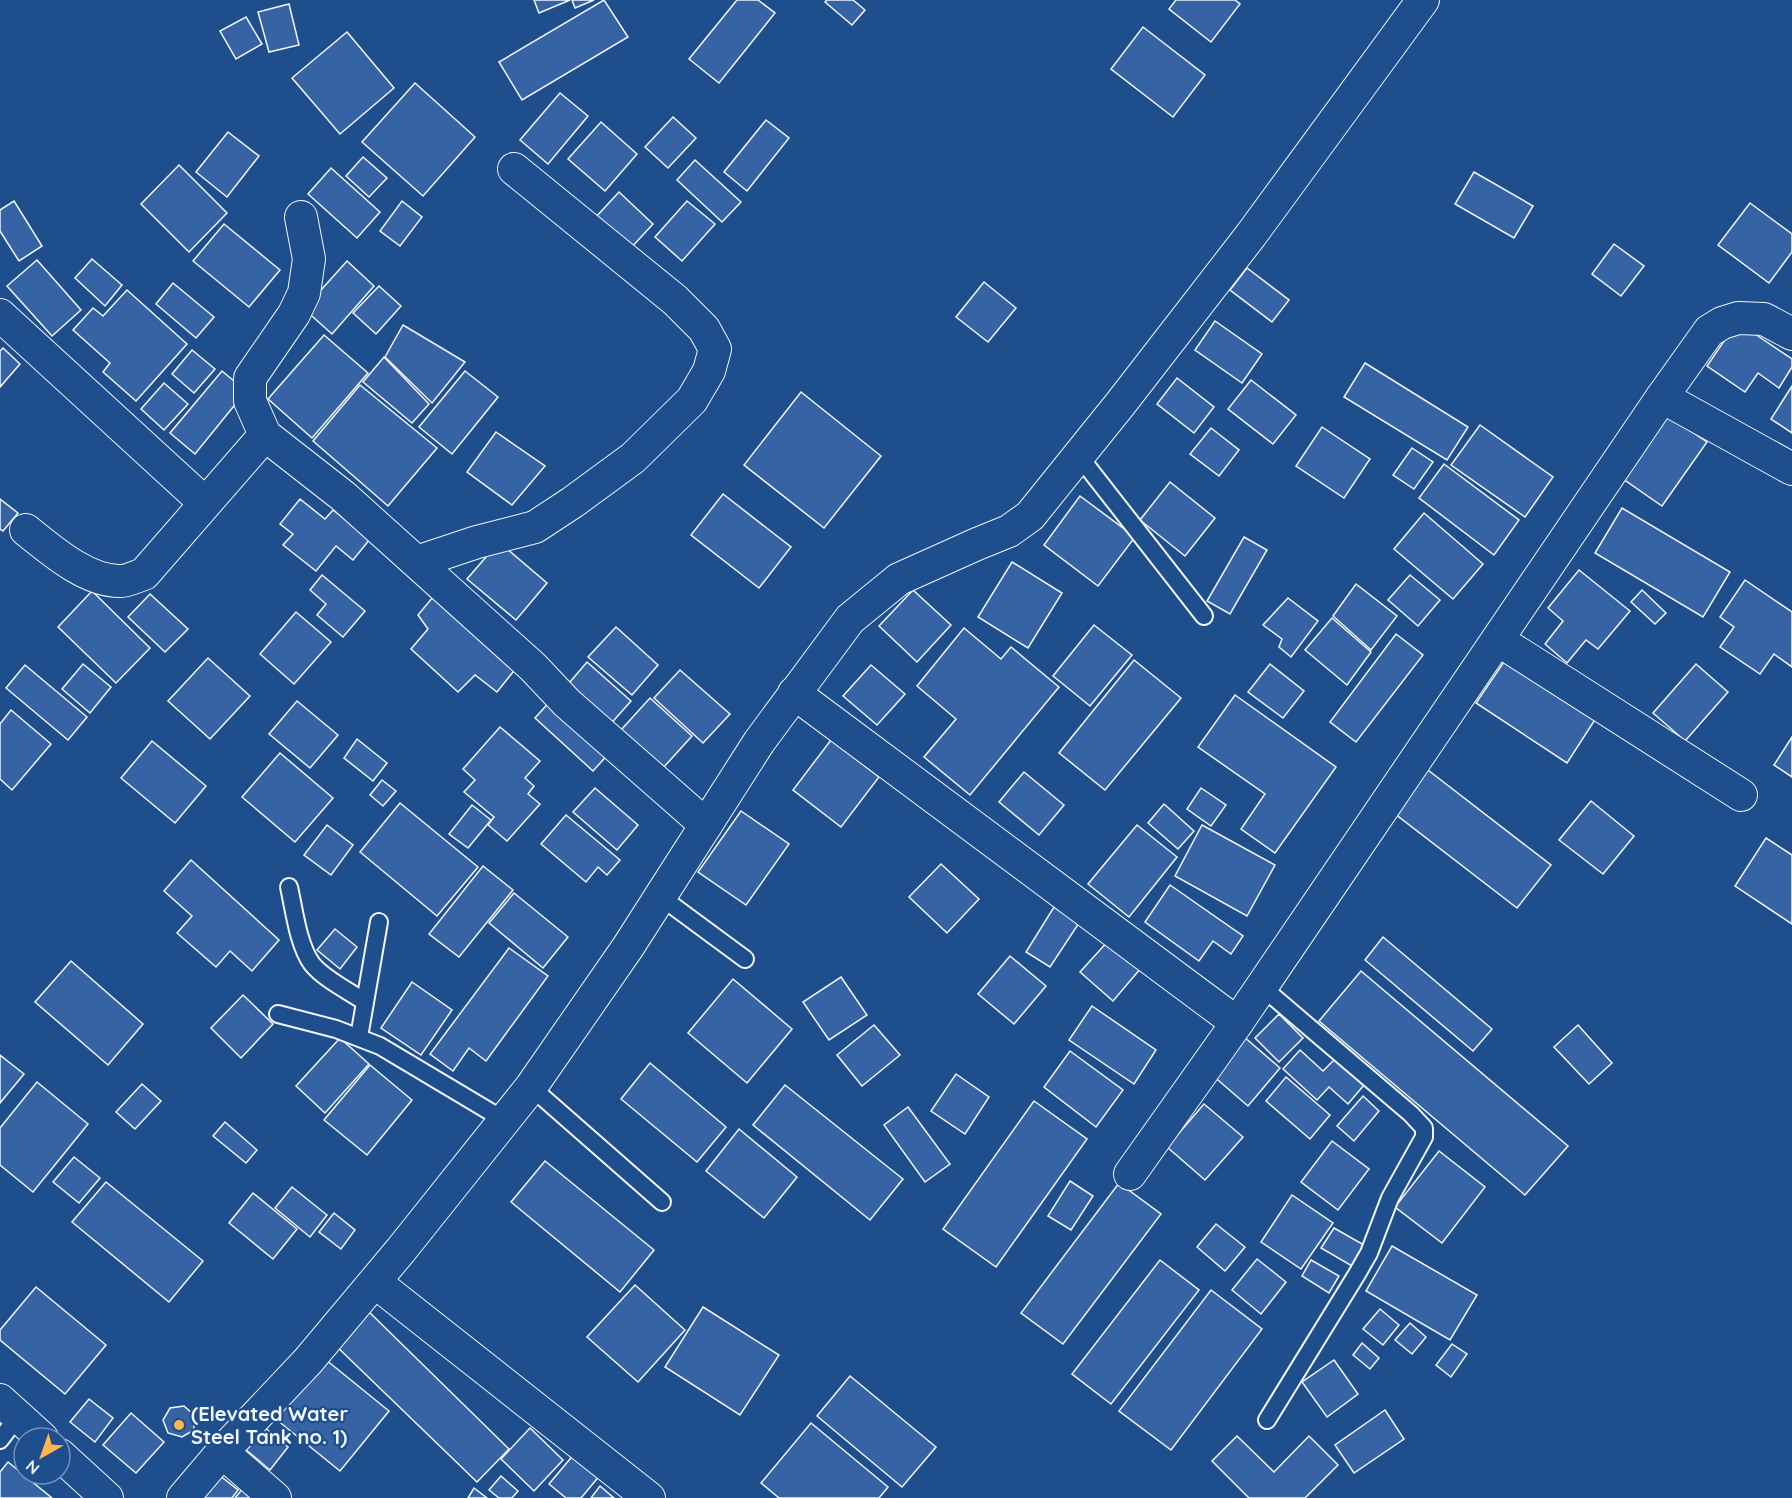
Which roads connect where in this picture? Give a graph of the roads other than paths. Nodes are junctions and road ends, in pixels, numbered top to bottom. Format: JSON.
{"nodes":[{"id":1,"x":1423,"y":0,"type":"edge"},
{"id":2,"x":514,"y":169,"type":"dead end"},
{"id":3,"x":301,"y":217,"type":"dead end"},
{"id":4,"x":0,"y":315,"type":"edge"},
{"id":5,"x":1792,"y":334,"type":"edge"},
{"id":6,"x":1662,"y":397,"type":"junction"},
{"id":7,"x":265,"y":435,"type":"junction"},
{"id":8,"x":1079,"y":456,"type":"junction"},
{"id":9,"x":1792,"y":469,"type":"edge"},
{"id":10,"x":205,"y":502,"type":"junction"},
{"id":11,"x":26,"y":530,"type":"dead end"},
{"id":12,"x":417,"y":562,"type":"junction"},
{"id":13,"x":1204,"y":616,"type":"dead end"},
{"id":14,"x":1498,"y":640,"type":"junction"},
{"id":15,"x":794,"y":693,"type":"junction"},
{"id":16,"x":1741,"y":795,"type":"dead end"},
{"id":17,"x":706,"y":825,"type":"junction"},
{"id":18,"x":288,"y":887,"type":"dead end"},
{"id":19,"x":661,"y":897,"type":"junction"},
{"id":20,"x":379,"y":922,"type":"dead end"},
{"id":21,"x":745,"y":959,"type":"dead end"},
{"id":22,"x":1262,"y":987,"type":"junction"},
{"id":23,"x":365,"y":1002,"type":"junction"},
{"id":24,"x":278,"y":1014,"type":"dead end"},
{"id":25,"x":1237,"y":1023,"type":"junction"},
{"id":26,"x":359,"y":1037,"type":"junction"},
{"id":27,"x":531,"y":1087,"type":"junction"},
{"id":28,"x":504,"y":1120,"type":"junction"},
{"id":29,"x":1130,"y":1174,"type":"dead end"},
{"id":30,"x":662,"y":1202,"type":"dead end"},
{"id":31,"x":375,"y":1282,"type":"junction"},
{"id":32,"x":1267,"y":1420,"type":"dead end"},
{"id":33,"x":222,"y":1452,"type":"junction"},
{"id":34,"x":72,"y":1466,"type":"edge"},
{"id":35,"x":107,"y":1498,"type":"edge"},
{"id":36,"x":183,"y":1498,"type":"edge"},
{"id":37,"x":275,"y":1498,"type":"edge"},
{"id":38,"x":649,"y":1498,"type":"edge"}],
"edges":[{"from":1,"to":8,"type":"street"},
{"from":2,"to":12,"type":"street"},
{"from":3,"to":7,"type":"street"},
{"from":4,"to":10,"type":"street"},
{"from":5,"to":6,"type":"street"},
{"from":6,"to":9,"type":"street"},
{"from":6,"to":14,"type":"street"},
{"from":7,"to":10,"type":"street"},
{"from":7,"to":12,"type":"street"},
{"from":8,"to":13,"type":"lane"},
{"from":8,"to":15,"type":"street"},
{"from":10,"to":11,"type":"street"},
{"from":12,"to":17,"type":"street"},
{"from":14,"to":16,"type":"street"},
{"from":14,"to":22,"type":"street"},
{"from":15,"to":17,"type":"street"},
{"from":15,"to":25,"type":"street"},
{"from":17,"to":19,"type":"street"},
{"from":18,"to":23,"type":"lane"},
{"from":19,"to":21,"type":"lane"},
{"from":19,"to":27,"type":"street"},
{"from":20,"to":23,"type":"lane"},
{"from":22,"to":25,"type":"street"},
{"from":22,"to":32,"type":"lane"},
{"from":23,"to":26,"type":"lane"},
{"from":24,"to":26,"type":"lane"},
{"from":25,"to":29,"type":"street"},
{"from":26,"to":28,"type":"lane"},
{"from":27,"to":28,"type":"street"},
{"from":27,"to":30,"type":"lane"},
{"from":28,"to":31,"type":"street"},
{"from":31,"to":33,"type":"street"},
{"from":31,"to":38,"type":"street"},
{"from":33,"to":36,"type":"street"},
{"from":33,"to":37,"type":"street"},
{"from":34,"to":35,"type":"street"}]}
